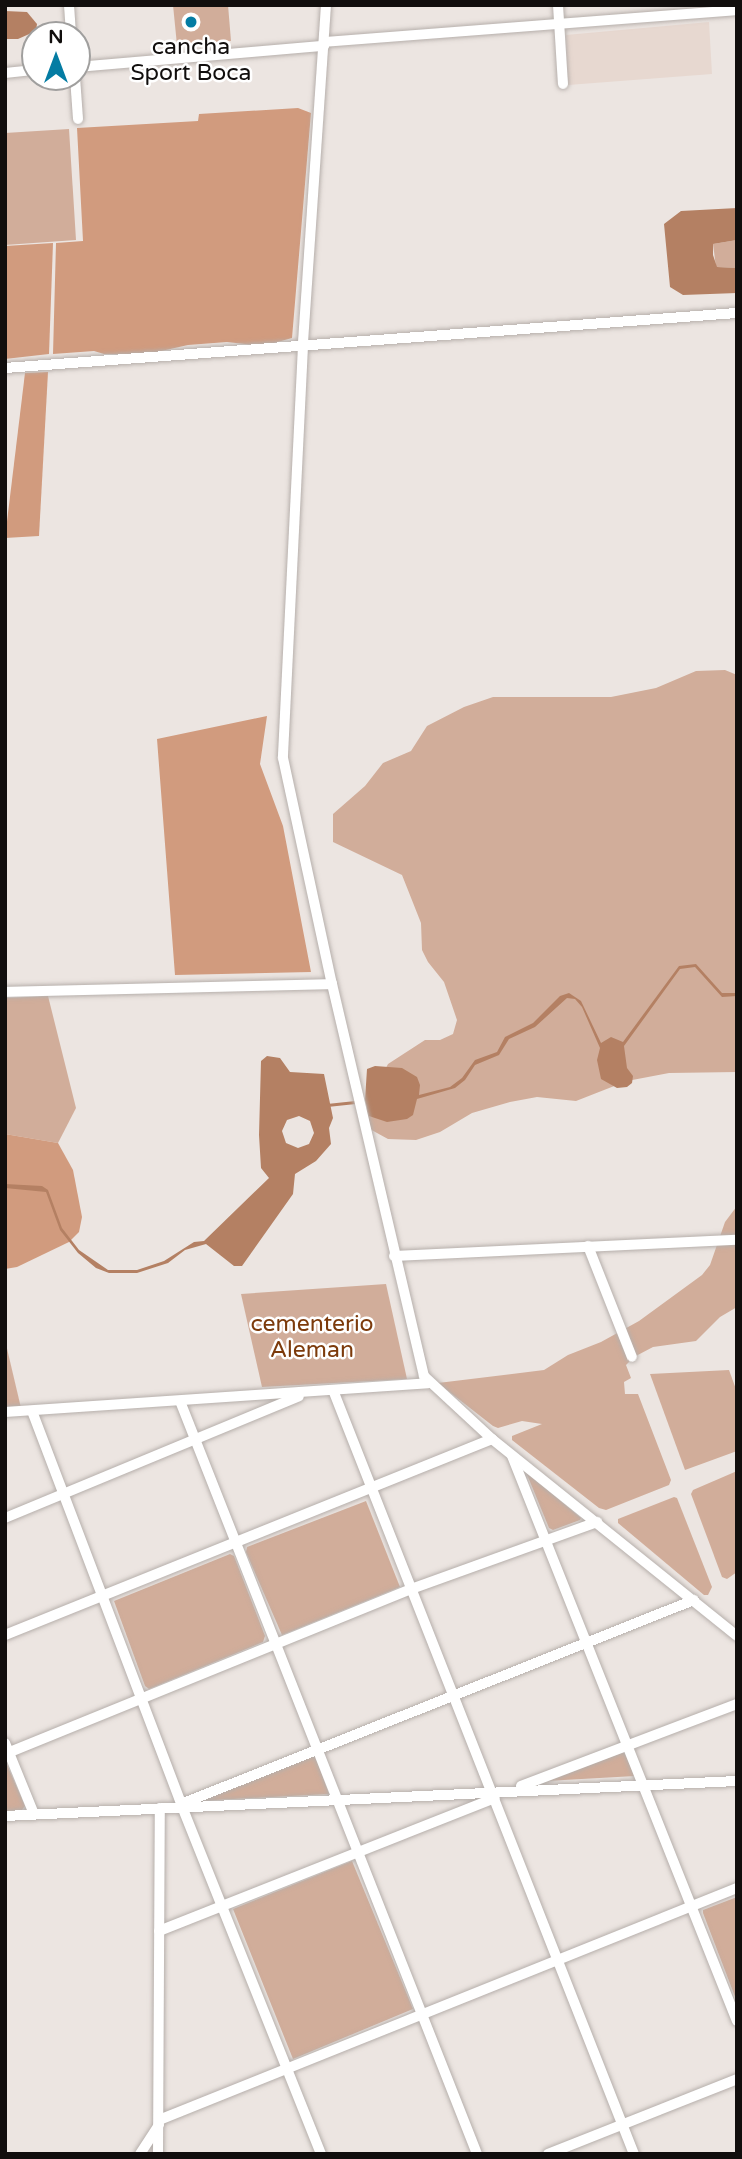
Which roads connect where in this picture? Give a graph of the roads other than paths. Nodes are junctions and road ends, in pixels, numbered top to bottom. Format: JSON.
{"nodes":[{"id":1,"x":326,"y":5,"type":"edge"},
{"id":2,"x":558,"y":5,"type":"edge"},
{"id":3,"x":737,"y":10,"type":"edge"},
{"id":4,"x":559,"y":26,"type":"junction"},
{"id":5,"x":324,"y":44,"type":"junction"},
{"id":6,"x":91,"y":65,"type":"edge"},
{"id":7,"x":563,"y":84,"type":"dead end"},
{"id":8,"x":76,"y":91,"type":"edge"},
{"id":9,"x":78,"y":119,"type":"dead end"},
{"id":10,"x":737,"y":313,"type":"edge"},
{"id":11,"x":303,"y":346,"type":"junction"},
{"id":12,"x":5,"y":368,"type":"edge"},
{"id":13,"x":332,"y":984,"type":"junction"},
{"id":14,"x":5,"y":992,"type":"edge"},
{"id":15,"x":737,"y":1240,"type":"edge"},
{"id":16,"x":588,"y":1247,"type":"junction"},
{"id":17,"x":394,"y":1256,"type":"junction"},
{"id":18,"x":632,"y":1357,"type":"dead end"},
{"id":19,"x":428,"y":1383,"type":"junction"},
{"id":20,"x":333,"y":1391,"type":"junction"},
{"id":21,"x":309,"y":1392,"type":"junction"},
{"id":22,"x":180,"y":1401,"type":"junction"},
{"id":23,"x":32,"y":1411,"type":"junction"},
{"id":24,"x":5,"y":1412,"type":"edge"},
{"id":25,"x":492,"y":1439,"type":"junction"},
{"id":26,"x":195,"y":1440,"type":"junction"},
{"id":27,"x":512,"y":1455,"type":"junction"},
{"id":28,"x":372,"y":1489,"type":"junction"},
{"id":29,"x":64,"y":1495,"type":"junction"},
{"id":30,"x":5,"y":1518,"type":"edge"},
{"id":31,"x":597,"y":1522,"type":"junction"},
{"id":32,"x":546,"y":1540,"type":"junction"},
{"id":33,"x":237,"y":1544,"type":"junction"},
{"id":34,"x":411,"y":1589,"type":"junction"},
{"id":35,"x":103,"y":1597,"type":"junction"},
{"id":36,"x":694,"y":1600,"type":"junction"},
{"id":37,"x":5,"y":1635,"type":"edge"},
{"id":38,"x":737,"y":1636,"type":"edge"},
{"id":39,"x":587,"y":1642,"type":"junction"},
{"id":40,"x":276,"y":1644,"type":"junction"},
{"id":41,"x":454,"y":1695,"type":"junction"},
{"id":42,"x":141,"y":1699,"type":"junction"},
{"id":43,"x":737,"y":1704,"type":"edge"},
{"id":44,"x":628,"y":1745,"type":"junction"},
{"id":45,"x":318,"y":1749,"type":"junction"},
{"id":46,"x":6,"y":1750,"type":"edge"},
{"id":47,"x":737,"y":1774,"type":"edge"},
{"id":48,"x":737,"y":1781,"type":"edge"},
{"id":49,"x":643,"y":1782,"type":"junction"},
{"id":50,"x":521,"y":1786,"type":"junction"},
{"id":51,"x":493,"y":1793,"type":"junction"},
{"id":52,"x":338,"y":1799,"type":"junction"},
{"id":53,"x":184,"y":1806,"type":"junction"},
{"id":54,"x":160,"y":1808,"type":"junction"},
{"id":55,"x":34,"y":1814,"type":"junction"},
{"id":56,"x":5,"y":1816,"type":"edge"},
{"id":57,"x":359,"y":1852,"type":"junction"},
{"id":58,"x":737,"y":1888,"type":"edge"},
{"id":59,"x":222,"y":1906,"type":"junction"},
{"id":60,"x":692,"y":1906,"type":"junction"},
{"id":61,"x":159,"y":1931,"type":"junction"},
{"id":62,"x":558,"y":1960,"type":"junction"},
{"id":63,"x":422,"y":2014,"type":"junction"},
{"id":64,"x":737,"y":2021,"type":"edge"},
{"id":65,"x":287,"y":2068,"type":"junction"},
{"id":66,"x":737,"y":2079,"type":"edge"},
{"id":67,"x":622,"y":2124,"type":"junction"},
{"id":68,"x":159,"y":2126,"type":"junction"},
{"id":69,"x":140,"y":2154,"type":"edge"},
{"id":70,"x":158,"y":2154,"type":"edge"},
{"id":71,"x":167,"y":2154,"type":"edge"},
{"id":72,"x":321,"y":2154,"type":"edge"},
{"id":73,"x":477,"y":2154,"type":"edge"},
{"id":74,"x":548,"y":2154,"type":"edge"},
{"id":75,"x":634,"y":2154,"type":"edge"}],
"edges":[{"from":1,"to":5,"type":"street"},
{"from":2,"to":4,"type":"street"},
{"from":3,"to":4,"type":"street"},
{"from":4,"to":5,"type":"street"},
{"from":4,"to":7,"type":"street"},
{"from":5,"to":6,"type":"street"},
{"from":5,"to":11,"type":"street"},
{"from":8,"to":9,"type":"street"},
{"from":10,"to":11,"type":"street"},
{"from":11,"to":12,"type":"street"},
{"from":11,"to":13,"type":"street"},
{"from":13,"to":14,"type":"street"},
{"from":13,"to":17,"type":"street"},
{"from":15,"to":16,"type":"street"},
{"from":16,"to":17,"type":"street"},
{"from":16,"to":18,"type":"street"},
{"from":17,"to":19,"type":"street"},
{"from":19,"to":20,"type":"street"},
{"from":19,"to":25,"type":"street"},
{"from":20,"to":21,"type":"street"},
{"from":20,"to":28,"type":"street"},
{"from":21,"to":22,"type":"street"},
{"from":21,"to":26,"type":"street"},
{"from":22,"to":23,"type":"street"},
{"from":22,"to":26,"type":"street"},
{"from":23,"to":24,"type":"street"},
{"from":23,"to":29,"type":"street"},
{"from":25,"to":27,"type":"street"},
{"from":25,"to":28,"type":"street"},
{"from":26,"to":29,"type":"street"},
{"from":26,"to":33,"type":"street"},
{"from":27,"to":31,"type":"street"},
{"from":27,"to":32,"type":"street"},
{"from":28,"to":33,"type":"street"},
{"from":28,"to":34,"type":"street"},
{"from":29,"to":30,"type":"street"},
{"from":29,"to":35,"type":"street"},
{"from":31,"to":32,"type":"street"},
{"from":31,"to":36,"type":"street"},
{"from":32,"to":34,"type":"street"},
{"from":32,"to":39,"type":"street"},
{"from":33,"to":35,"type":"street"},
{"from":33,"to":40,"type":"street"},
{"from":34,"to":40,"type":"street"},
{"from":34,"to":41,"type":"street"},
{"from":35,"to":37,"type":"street"},
{"from":35,"to":42,"type":"street"},
{"from":36,"to":38,"type":"street"},
{"from":36,"to":39,"type":"street"},
{"from":39,"to":41,"type":"street"},
{"from":39,"to":44,"type":"street"},
{"from":40,"to":42,"type":"street"},
{"from":40,"to":45,"type":"street"},
{"from":41,"to":45,"type":"street"},
{"from":41,"to":51,"type":"street"},
{"from":42,"to":46,"type":"street"},
{"from":42,"to":53,"type":"street"},
{"from":43,"to":44,"type":"street"},
{"from":44,"to":49,"type":"street"},
{"from":44,"to":50,"type":"street"},
{"from":45,"to":52,"type":"street"},
{"from":45,"to":53,"type":"street"},
{"from":46,"to":55,"type":"street"},
{"from":47,"to":49,"type":"street"},
{"from":48,"to":49,"type":"street"},
{"from":49,"to":50,"type":"street"},
{"from":49,"to":51,"type":"street"},
{"from":49,"to":60,"type":"street"},
{"from":50,"to":51,"type":"street"},
{"from":51,"to":52,"type":"street"},
{"from":51,"to":57,"type":"street"},
{"from":51,"to":62,"type":"street"},
{"from":52,"to":53,"type":"street"},
{"from":52,"to":57,"type":"street"},
{"from":53,"to":54,"type":"street"},
{"from":53,"to":59,"type":"street"},
{"from":54,"to":55,"type":"street"},
{"from":54,"to":61,"type":"street"},
{"from":55,"to":56,"type":"street"},
{"from":57,"to":59,"type":"street"},
{"from":57,"to":63,"type":"street"},
{"from":58,"to":60,"type":"street"},
{"from":59,"to":61,"type":"street"},
{"from":59,"to":65,"type":"street"},
{"from":60,"to":62,"type":"street"},
{"from":60,"to":64,"type":"street"},
{"from":61,"to":68,"type":"street"},
{"from":62,"to":63,"type":"street"},
{"from":62,"to":67,"type":"street"},
{"from":63,"to":65,"type":"street"},
{"from":63,"to":73,"type":"street"},
{"from":65,"to":68,"type":"street"},
{"from":65,"to":72,"type":"street"},
{"from":66,"to":67,"type":"street"},
{"from":67,"to":74,"type":"street"},
{"from":67,"to":75,"type":"street"},
{"from":68,"to":69,"type":"street"},
{"from":68,"to":70,"type":"street"},
{"from":68,"to":71,"type":"street"}]}
